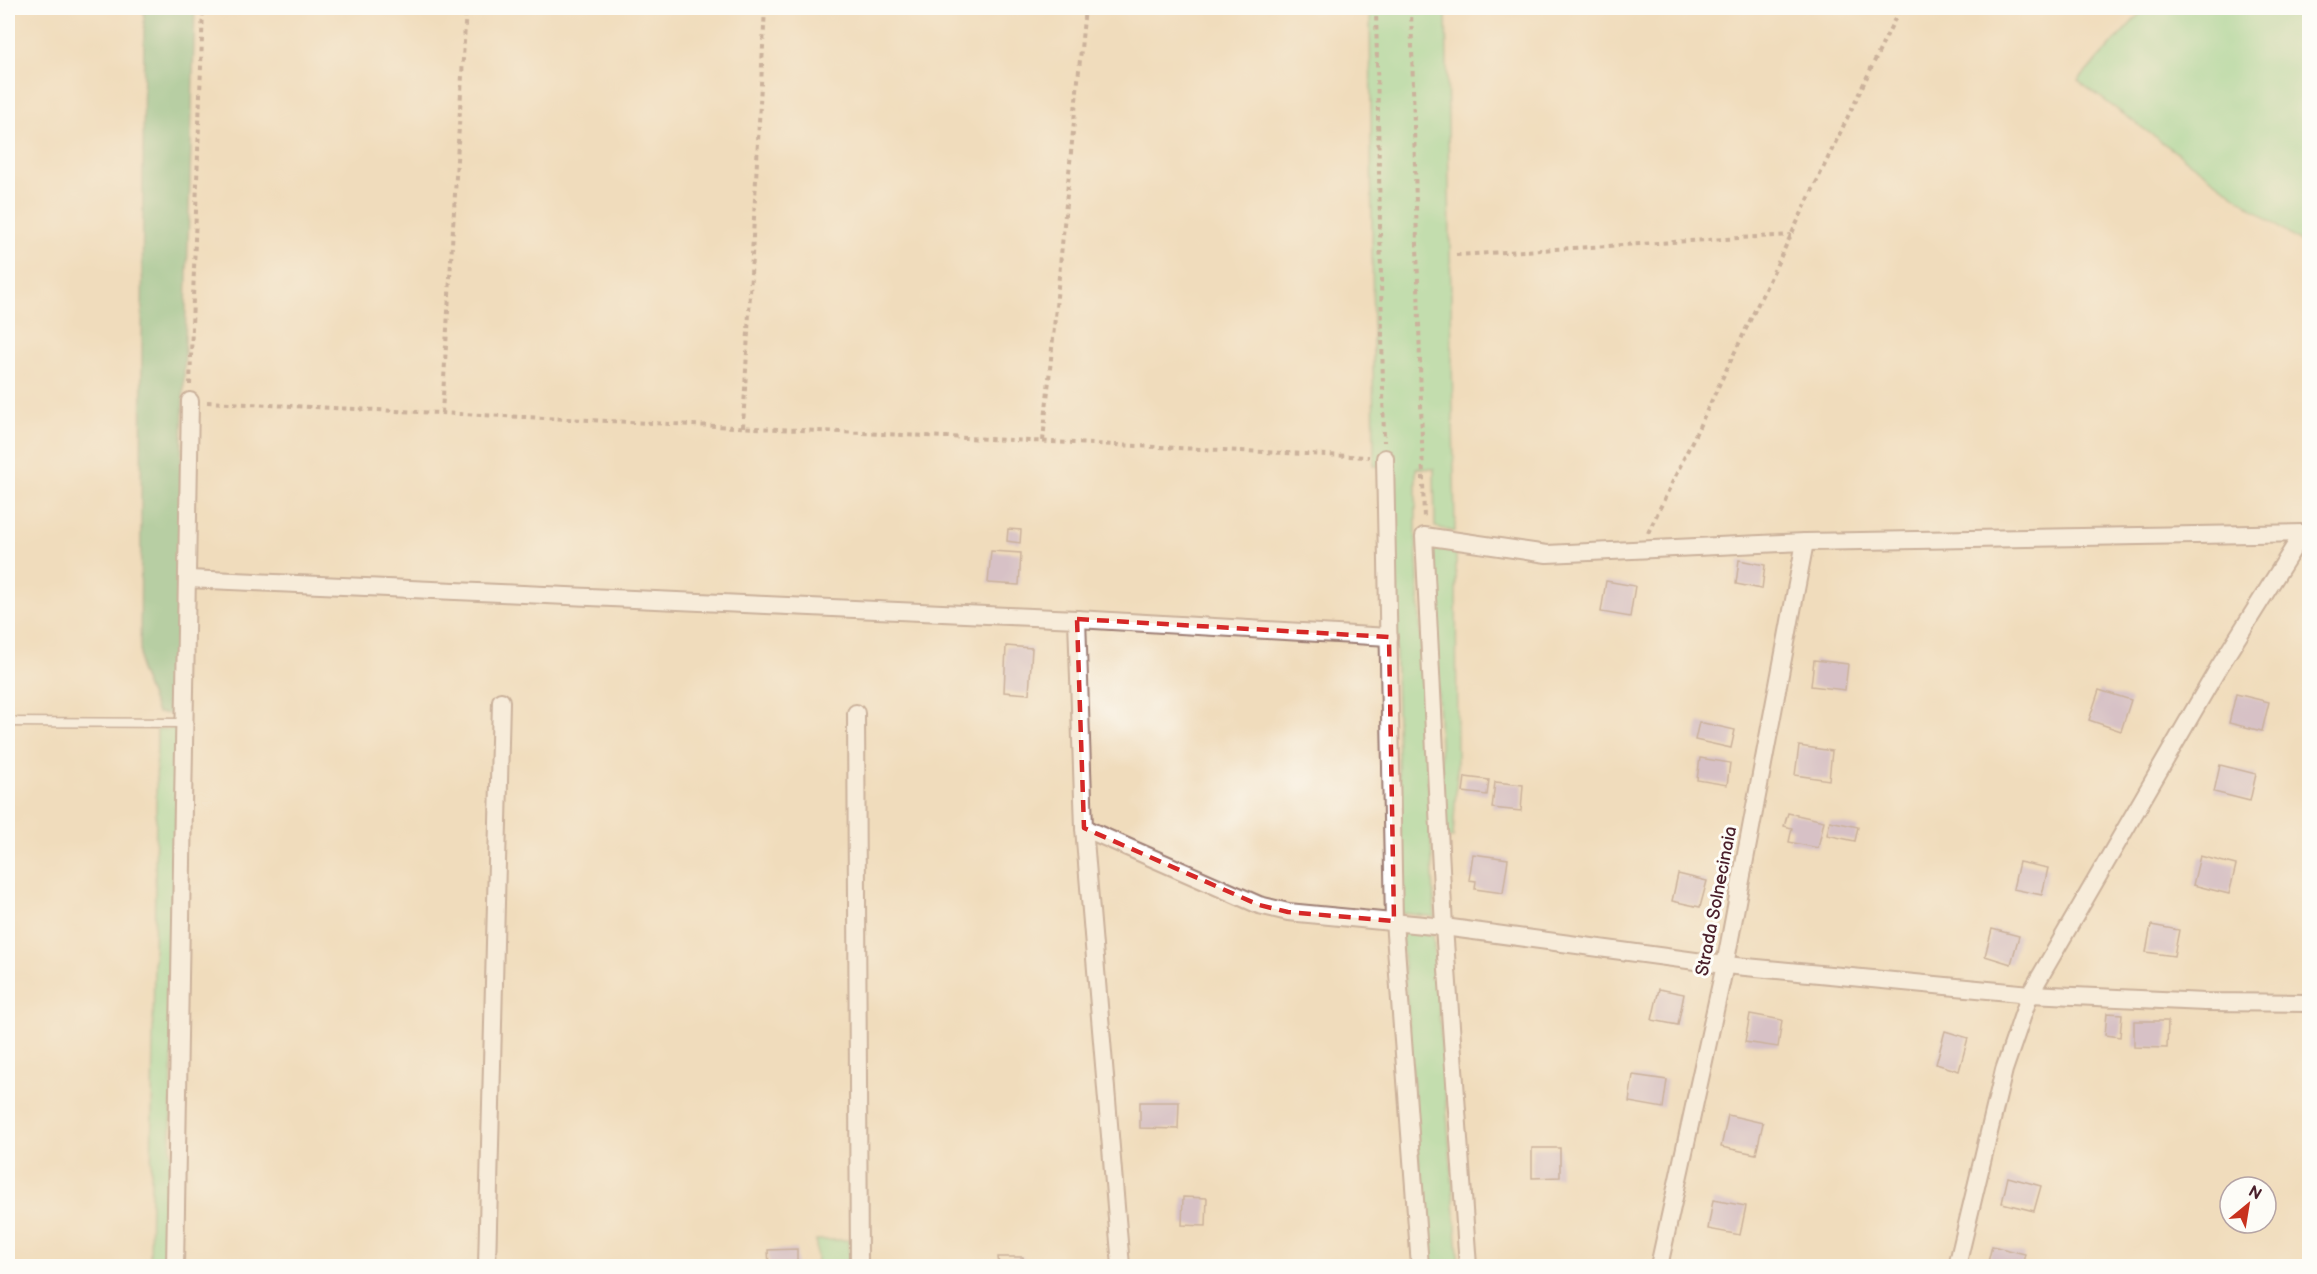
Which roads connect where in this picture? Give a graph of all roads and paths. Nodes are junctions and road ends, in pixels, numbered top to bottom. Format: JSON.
{"nodes":[{"id":1,"x":202,"y":8,"type":"edge"},
{"id":2,"x":466,"y":8,"type":"edge"},
{"id":3,"x":765,"y":8,"type":"edge"},
{"id":4,"x":1085,"y":8,"type":"edge"},
{"id":5,"x":1376,"y":8,"type":"edge"},
{"id":6,"x":1411,"y":8,"type":"edge"},
{"id":7,"x":1900,"y":8,"type":"edge"},
{"id":8,"x":1791,"y":235,"type":"junction"},
{"id":9,"x":1456,"y":255,"type":"dead end"},
{"id":10,"x":190,"y":402,"type":"junction"},
{"id":11,"x":442,"y":413,"type":"junction"},
{"id":12,"x":743,"y":427,"type":"junction"},
{"id":13,"x":1043,"y":441,"type":"junction"},
{"id":14,"x":1385,"y":458,"type":"junction"},
{"id":15,"x":1424,"y":536,"type":"junction"},
{"id":16,"x":1805,"y":542,"type":"junction"},
{"id":17,"x":1640,"y":550,"type":"junction"},
{"id":18,"x":188,"y":579,"type":"junction"},
{"id":19,"x":1077,"y":619,"type":"junction"},
{"id":20,"x":1389,"y":637,"type":"junction"},
{"id":21,"x":501,"y":701,"type":"dead end"},
{"id":22,"x":856,"y":713,"type":"dead end"},
{"id":23,"x":8,"y":722,"type":"edge"},
{"id":24,"x":183,"y":723,"type":"junction"},
{"id":25,"x":1084,"y":828,"type":"junction"},
{"id":26,"x":1394,"y":921,"type":"junction"},
{"id":27,"x":1444,"y":927,"type":"junction"},
{"id":28,"x":1725,"y":964,"type":"junction"},
{"id":29,"x":2030,"y":994,"type":"junction"},
{"id":30,"x":2310,"y":1004,"type":"edge"},
{"id":31,"x":174,"y":1266,"type":"edge"},
{"id":32,"x":487,"y":1266,"type":"edge"},
{"id":33,"x":859,"y":1266,"type":"edge"},
{"id":34,"x":1121,"y":1266,"type":"edge"},
{"id":35,"x":1420,"y":1266,"type":"edge"},
{"id":36,"x":1468,"y":1266,"type":"edge"},
{"id":37,"x":1659,"y":1266,"type":"edge"},
{"id":38,"x":1957,"y":1266,"type":"edge"}],
"edges":[{"from":1,"to":10,"type":"path"},
{"from":2,"to":11,"type":"path"},
{"from":3,"to":12,"type":"path"},
{"from":4,"to":13,"type":"path"},
{"from":5,"to":14,"type":"path"},
{"from":6,"to":15,"type":"path"},
{"from":7,"to":8,"type":"path"},
{"from":8,"to":9,"type":"path"},
{"from":8,"to":17,"type":"path"},
{"from":10,"to":11,"type":"path"},
{"from":10,"to":18,"type":"street"},
{"from":11,"to":12,"type":"path"},
{"from":12,"to":13,"type":"path"},
{"from":13,"to":14,"type":"path"},
{"from":14,"to":20,"type":"street"},
{"from":15,"to":17,"type":"street"},
{"from":15,"to":27,"type":"street"},
{"from":16,"to":17,"type":"street"},
{"from":16,"to":28,"type":"street","name":"Strada Solnecinaia"},
{"from":16,"to":29,"type":"street"},
{"from":18,"to":19,"type":"street"},
{"from":18,"to":24,"type":"street"},
{"from":19,"to":20,"type":"street"},
{"from":19,"to":25,"type":"street"},
{"from":20,"to":26,"type":"street"},
{"from":21,"to":32,"type":"street"},
{"from":22,"to":33,"type":"street"},
{"from":23,"to":24,"type":"lane"},
{"from":24,"to":31,"type":"street"},
{"from":25,"to":26,"type":"street"},
{"from":25,"to":34,"type":"street"},
{"from":26,"to":27,"type":"street"},
{"from":26,"to":35,"type":"street"},
{"from":27,"to":28,"type":"street"},
{"from":27,"to":36,"type":"street"},
{"from":28,"to":29,"type":"street"},
{"from":28,"to":37,"type":"street","name":"Strada Solnecinaia"},
{"from":29,"to":30,"type":"street"},
{"from":29,"to":38,"type":"street"}]}
